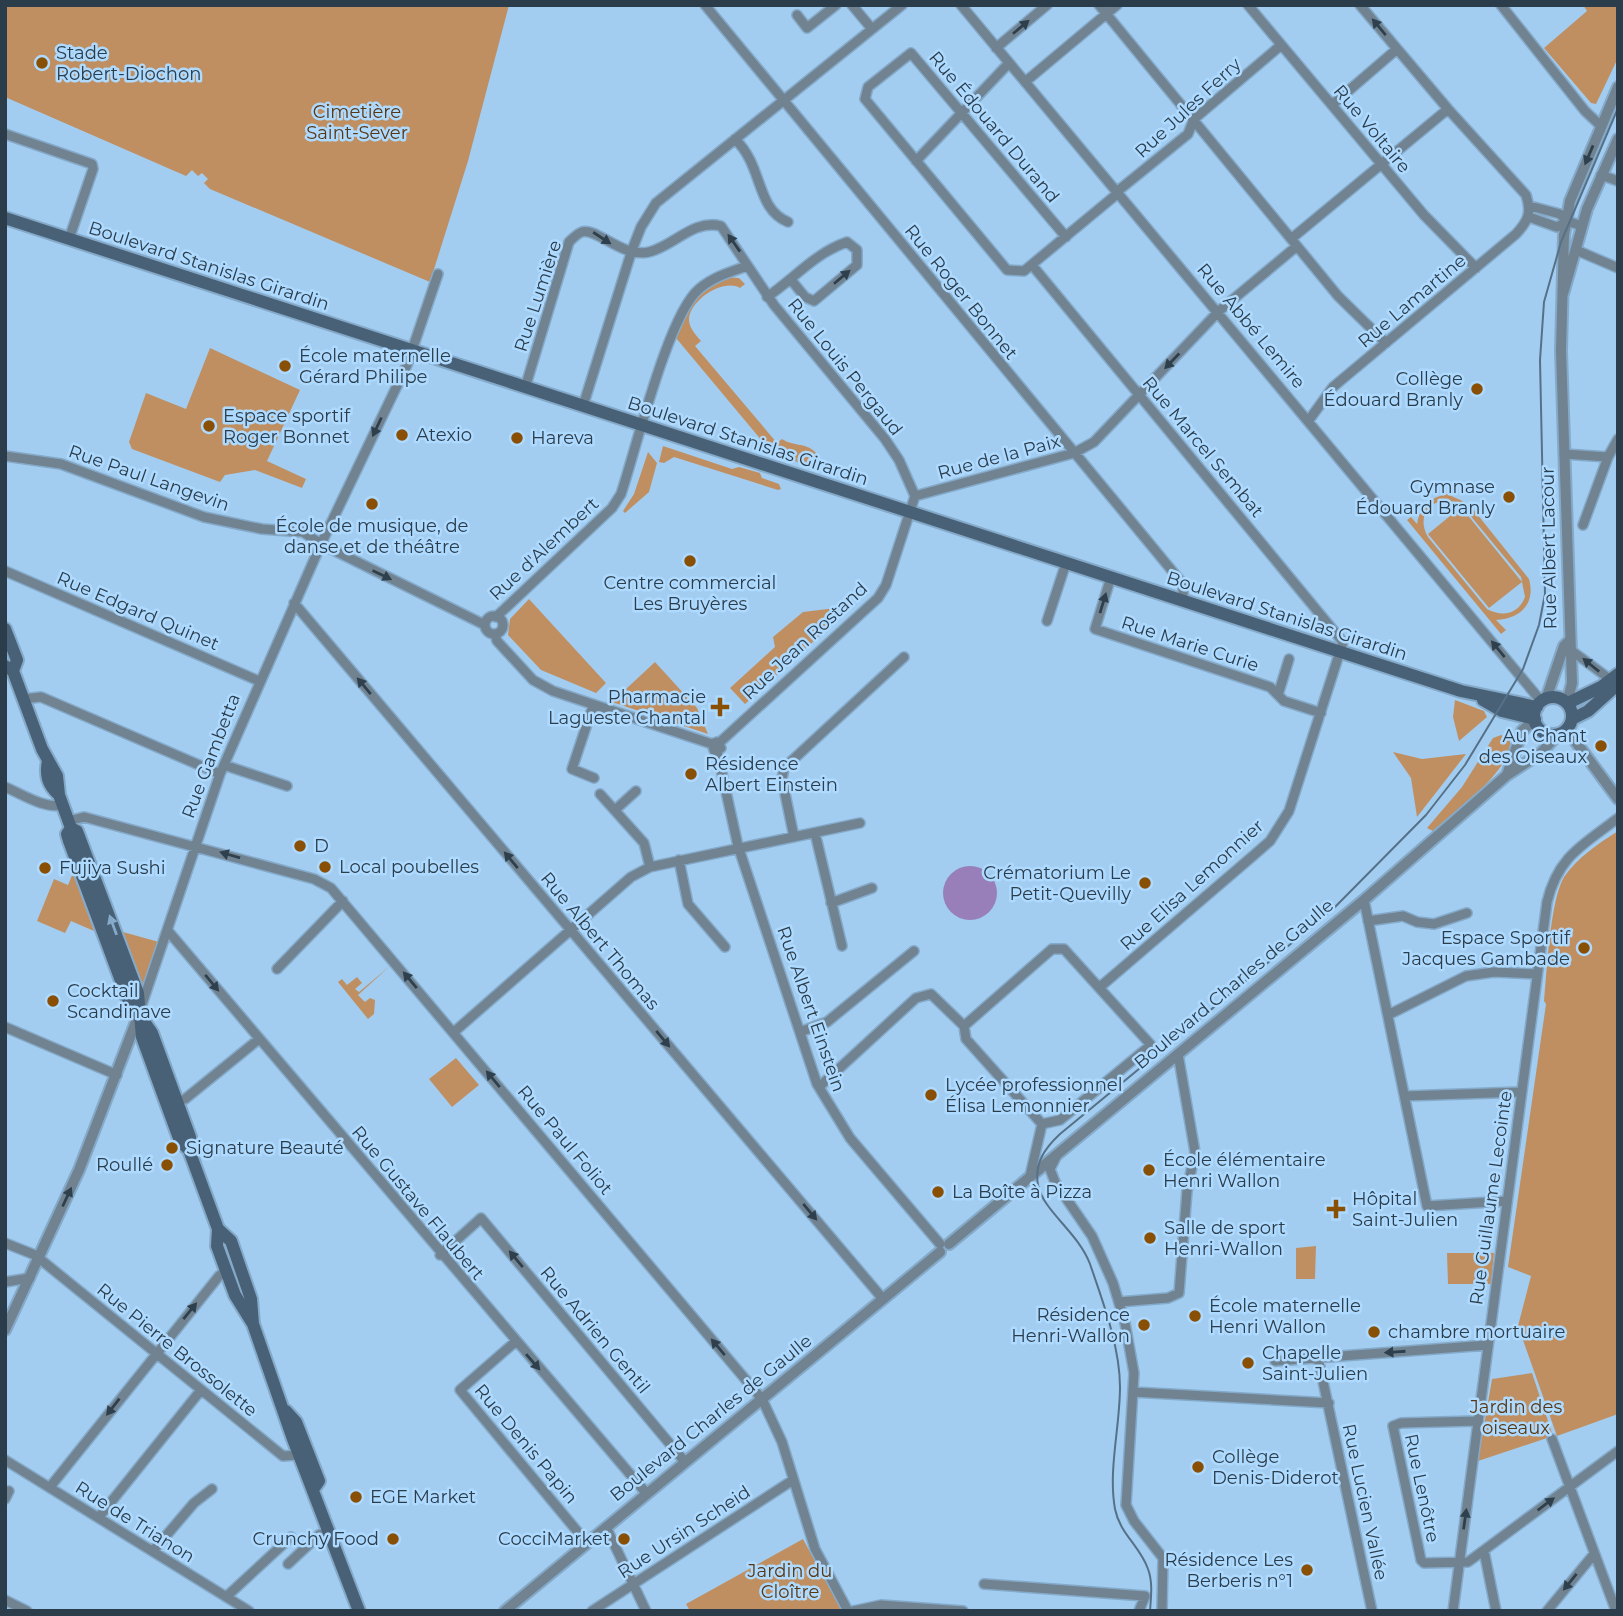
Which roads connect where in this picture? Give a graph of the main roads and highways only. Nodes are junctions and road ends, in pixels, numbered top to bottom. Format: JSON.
{"nodes":[{"id":1,"x":5,"y":218,"type":"edge"},
{"id":2,"x":5,"y":629,"type":"edge"},
{"id":3,"x":8,"y":670,"type":"edge"},
{"id":4,"x":1615,"y":680,"type":"edge"},
{"id":5,"x":1567,"y":703,"type":"junction"},
{"id":6,"x":1540,"y":706,"type":"junction"},
{"id":7,"x":1566,"y":728,"type":"junction"},
{"id":8,"x":69,"y":825,"type":"junction"},
{"id":9,"x":139,"y":1014,"type":"junction"},
{"id":10,"x":189,"y":1150,"type":"junction"},
{"id":11,"x":218,"y":1229,"type":"junction"},
{"id":12,"x":253,"y":1324,"type":"junction"},
{"id":13,"x":285,"y":1410,"type":"junction"},
{"id":14,"x":314,"y":1488,"type":"junction"},
{"id":15,"x":359,"y":1611,"type":"edge"}],
"edges":[{"from":1,"to":6,"type":"main road","name":"Boulevard Stanislas Girardin"},
{"from":2,"to":3,"type":"main road"},
{"from":3,"to":8,"type":"main road"},
{"from":4,"to":5,"type":"main road"},
{"from":4,"to":7,"type":"main road"},
{"from":5,"to":6,"type":"main road","name":"Boulevard Stanislas Girardin"},
{"from":5,"to":7,"type":"main road"},
{"from":6,"to":7,"type":"main road"},
{"from":8,"to":9,"type":"main road"},
{"from":9,"to":8,"type":"main road","one_way":true},
{"from":9,"to":10,"type":"main road"},
{"from":9,"to":10,"type":"main road"},
{"from":10,"to":11,"type":"main road"},
{"from":11,"to":12,"type":"main road"},
{"from":11,"to":12,"type":"main road"},
{"from":12,"to":13,"type":"main road"},
{"from":13,"to":14,"type":"main road"},
{"from":13,"to":14,"type":"main road"},
{"from":14,"to":15,"type":"main road"}]}
